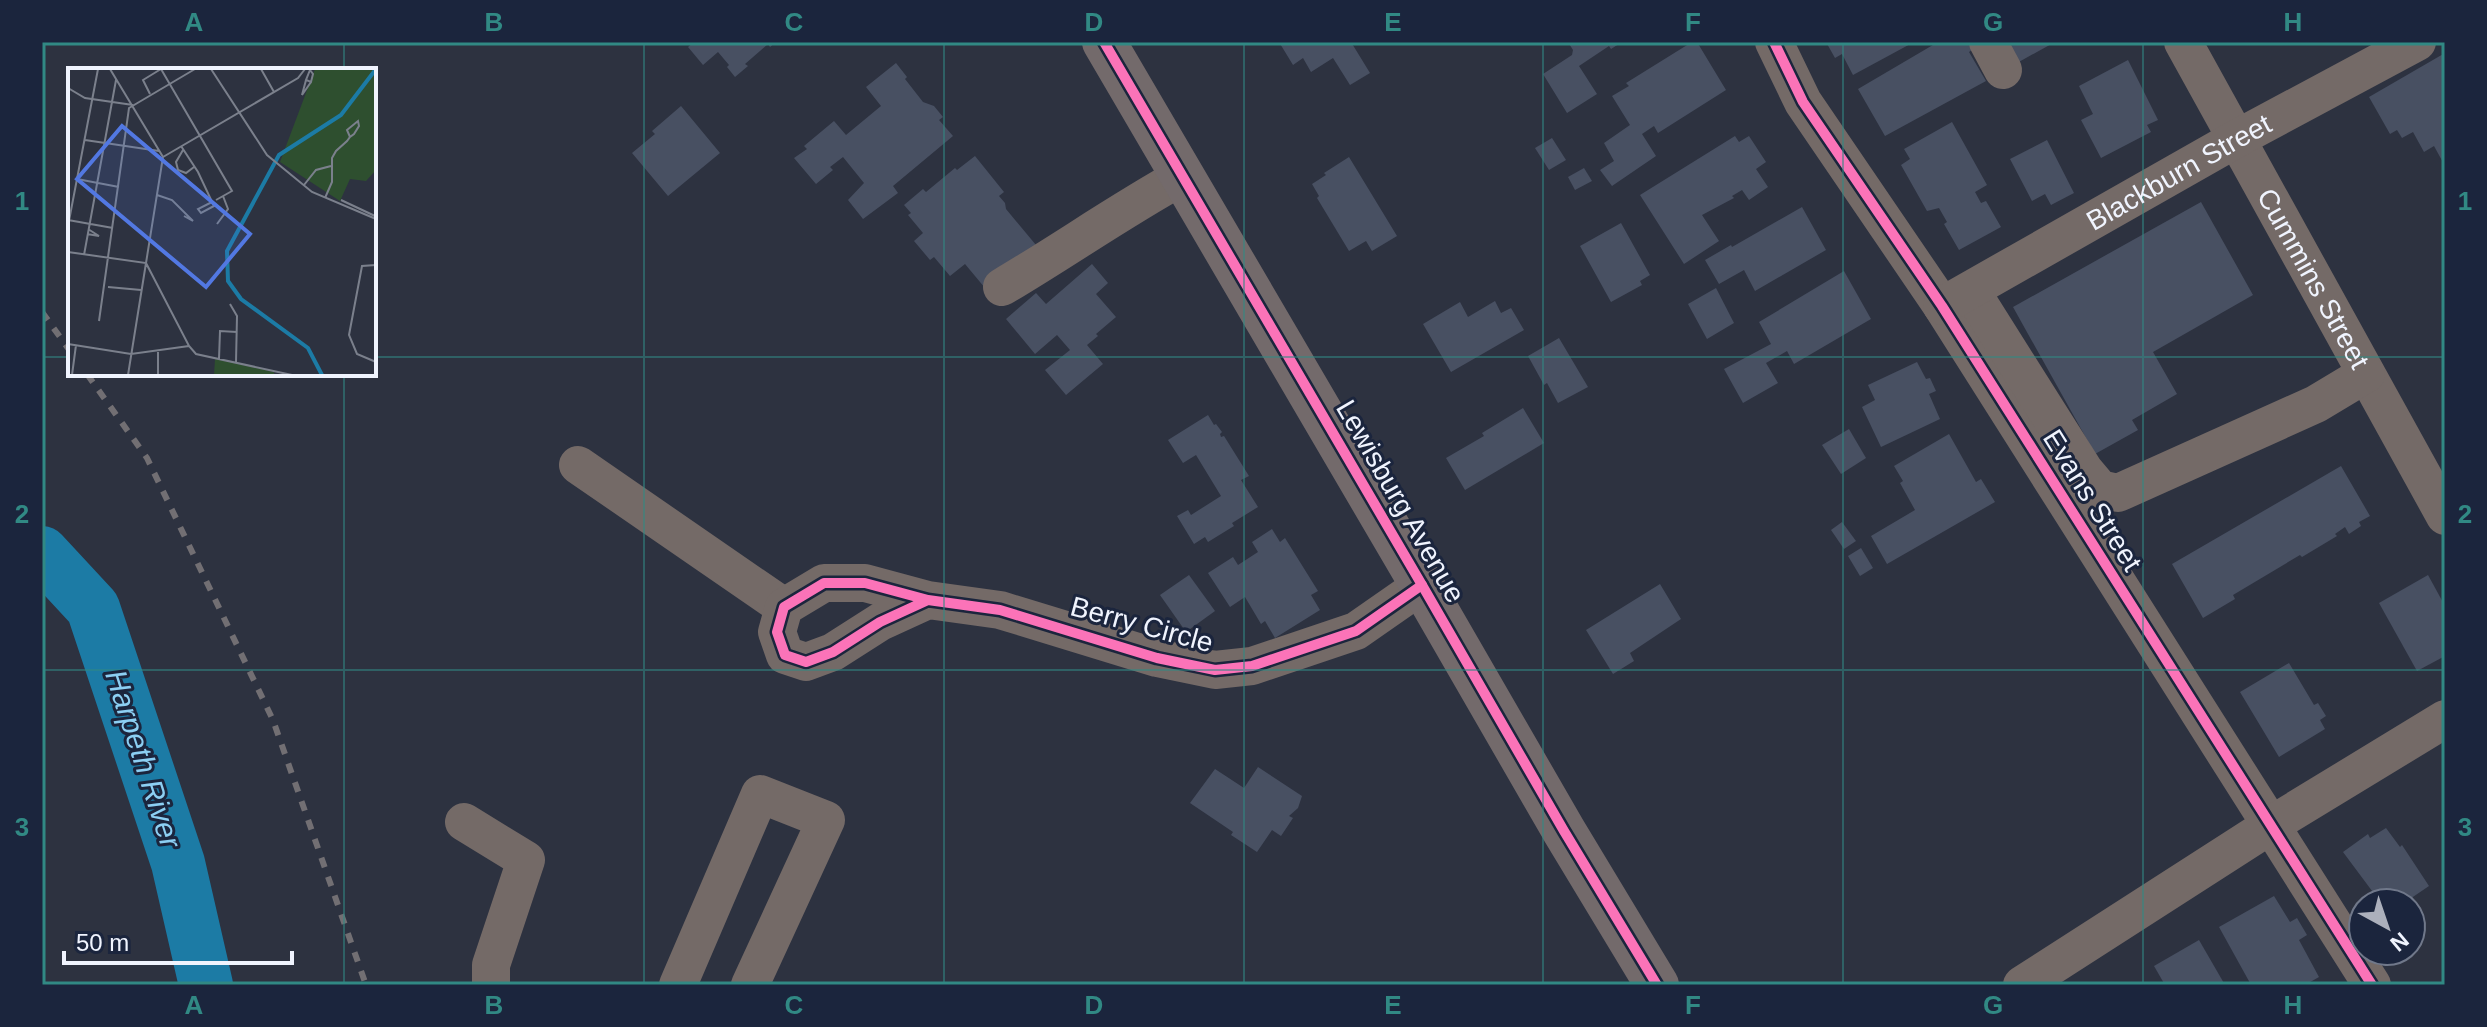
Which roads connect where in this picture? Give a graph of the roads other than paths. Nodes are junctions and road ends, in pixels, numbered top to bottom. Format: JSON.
{"nodes":[{"id":1,"x":1104,"y":42,"type":"edge"},
{"id":2,"x":1774,"y":42,"type":"edge"},
{"id":3,"x":2183,"y":42,"type":"edge"},
{"id":4,"x":2417,"y":42,"type":"edge"},
{"id":5,"x":2236,"y":139,"type":"junction"},
{"id":6,"x":1183,"y":176,"type":"junction"},
{"id":7,"x":1002,"y":287,"type":"dead end"},
{"id":8,"x":1956,"y":299,"type":"junction"},
{"id":9,"x":2366,"y":374,"type":"junction"},
{"id":10,"x":578,"y":465,"type":"dead end"},
{"id":11,"x":2445,"y":516,"type":"edge"},
{"id":12,"x":1422,"y":585,"type":"junction"},
{"id":13,"x":928,"y":600,"type":"junction"},
{"id":14,"x":784,"y":607,"type":"junction"},
{"id":15,"x":2445,"y":719,"type":"edge"},
{"id":16,"x":464,"y":822,"type":"dead end"},
{"id":17,"x":2271,"y":825,"type":"junction"},
{"id":18,"x":491,"y":985,"type":"edge"},
{"id":19,"x":678,"y":985,"type":"edge"},
{"id":20,"x":750,"y":985,"type":"edge"},
{"id":21,"x":1657,"y":985,"type":"edge"},
{"id":22,"x":2022,"y":985,"type":"edge"},
{"id":23,"x":2372,"y":985,"type":"edge"}],
"edges":[{"from":1,"to":6,"type":"main road","name":"Lewisburg Avenue"},
{"from":2,"to":8,"type":"street","name":"Evans Street"},
{"from":3,"to":5,"type":"street","name":"Cummins Street"},
{"from":4,"to":5,"type":"street","name":"Blackburn Street"},
{"from":5,"to":8,"type":"street","name":"Blackburn Street"},
{"from":5,"to":9,"type":"street","name":"Cummins Street"},
{"from":6,"to":7,"type":"street"},
{"from":6,"to":12,"type":"main road","name":"Lewisburg Avenue"},
{"from":8,"to":9,"type":"street"},
{"from":8,"to":17,"type":"street","name":"Evans Street"},
{"from":9,"to":11,"type":"street","name":"Cummins Street"},
{"from":10,"to":14,"type":"street"},
{"from":12,"to":13,"type":"street","name":"Berry Circle"},
{"from":12,"to":21,"type":"main road","name":"Lewisburg Avenue"},
{"from":13,"to":14,"type":"street","name":"Berry Circle"},
{"from":13,"to":14,"type":"street"},
{"from":15,"to":17,"type":"street"},
{"from":16,"to":18,"type":"street"},
{"from":17,"to":22,"type":"street"},
{"from":17,"to":23,"type":"street","name":"Evans Street"},
{"from":19,"to":20,"type":"street"}]}
